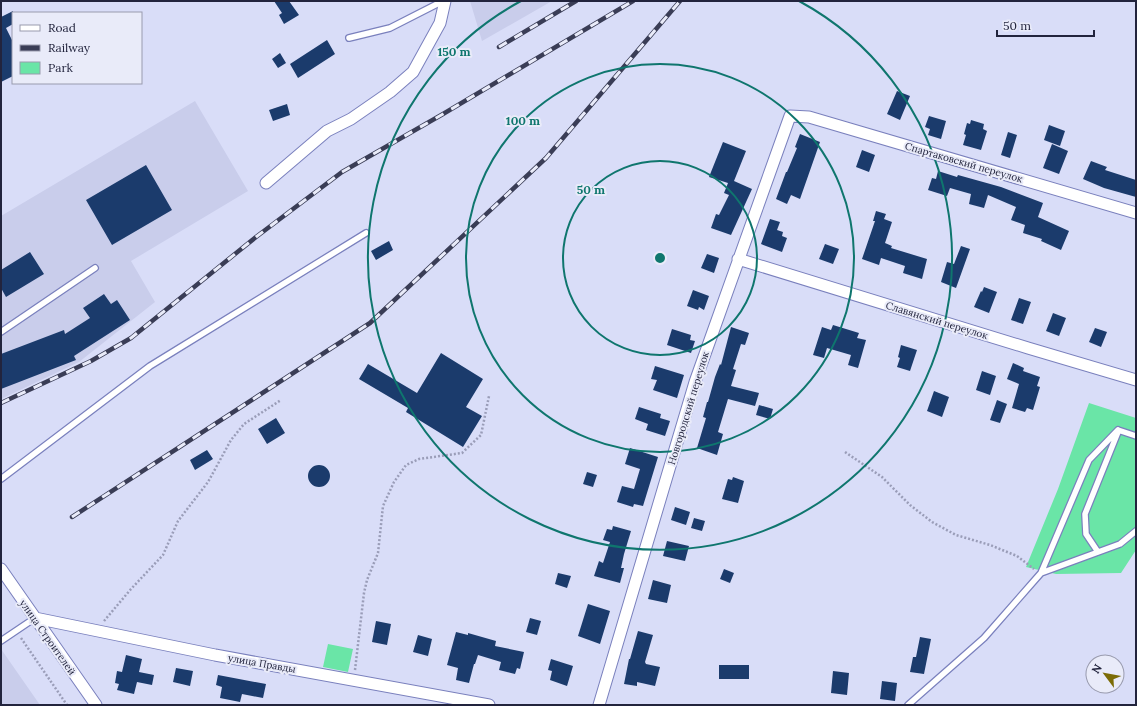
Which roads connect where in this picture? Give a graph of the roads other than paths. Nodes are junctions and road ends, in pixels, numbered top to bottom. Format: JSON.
{"nodes":[{"id":1,"x":444,"y":1,"type":"edge"},
{"id":2,"x":349,"y":38,"type":"dead end"},
{"id":3,"x":790,"y":116,"type":"joint"},
{"id":4,"x":266,"y":182,"type":"dead end"},
{"id":5,"x":1136,"y":213,"type":"edge"},
{"id":6,"x":366,"y":233,"type":"dead end"},
{"id":7,"x":738,"y":259,"type":"junction"},
{"id":8,"x":95,"y":268,"type":"dead end"},
{"id":9,"x":1,"y":332,"type":"edge"},
{"id":10,"x":1136,"y":380,"type":"edge"},
{"id":11,"x":1118,"y":430,"type":"junction"},
{"id":12,"x":1136,"y":436,"type":"edge"},
{"id":13,"x":1,"y":479,"type":"edge"},
{"id":14,"x":1136,"y":531,"type":"edge"},
{"id":15,"x":1098,"y":552,"type":"junction"},
{"id":16,"x":1,"y":570,"type":"edge"},
{"id":17,"x":1041,"y":574,"type":"junction"},
{"id":18,"x":35,"y":618,"type":"junction"},
{"id":19,"x":1,"y":641,"type":"edge"},
{"id":20,"x":96,"y":705,"type":"edge"},
{"id":21,"x":489,"y":705,"type":"edge"},
{"id":22,"x":600,"y":705,"type":"edge"},
{"id":23,"x":908,"y":705,"type":"edge"}],
"edges":[{"from":1,"to":2,"type":"lane"},
{"from":1,"to":4,"type":"street"},
{"from":3,"to":5,"type":"street","name":"Спартаковский переулок"},
{"from":3,"to":7,"type":"street","name":"Новгородский переулок"},
{"from":6,"to":13,"type":"lane"},
{"from":7,"to":10,"type":"street","name":"Славянский переулок"},
{"from":7,"to":22,"type":"street","name":"Новгородский переулок"},
{"from":8,"to":9,"type":"lane"},
{"from":11,"to":12,"type":"lane"},
{"from":11,"to":15,"type":"lane"},
{"from":11,"to":17,"type":"lane"},
{"from":14,"to":15,"type":"lane"},
{"from":15,"to":17,"type":"lane"},
{"from":16,"to":18,"type":"street","name":"улица Строителей"},
{"from":17,"to":23,"type":"lane"},
{"from":18,"to":19,"type":"lane"},
{"from":18,"to":20,"type":"street","name":"улица Строителей"},
{"from":18,"to":21,"type":"street","name":"улица Правды"}]}
